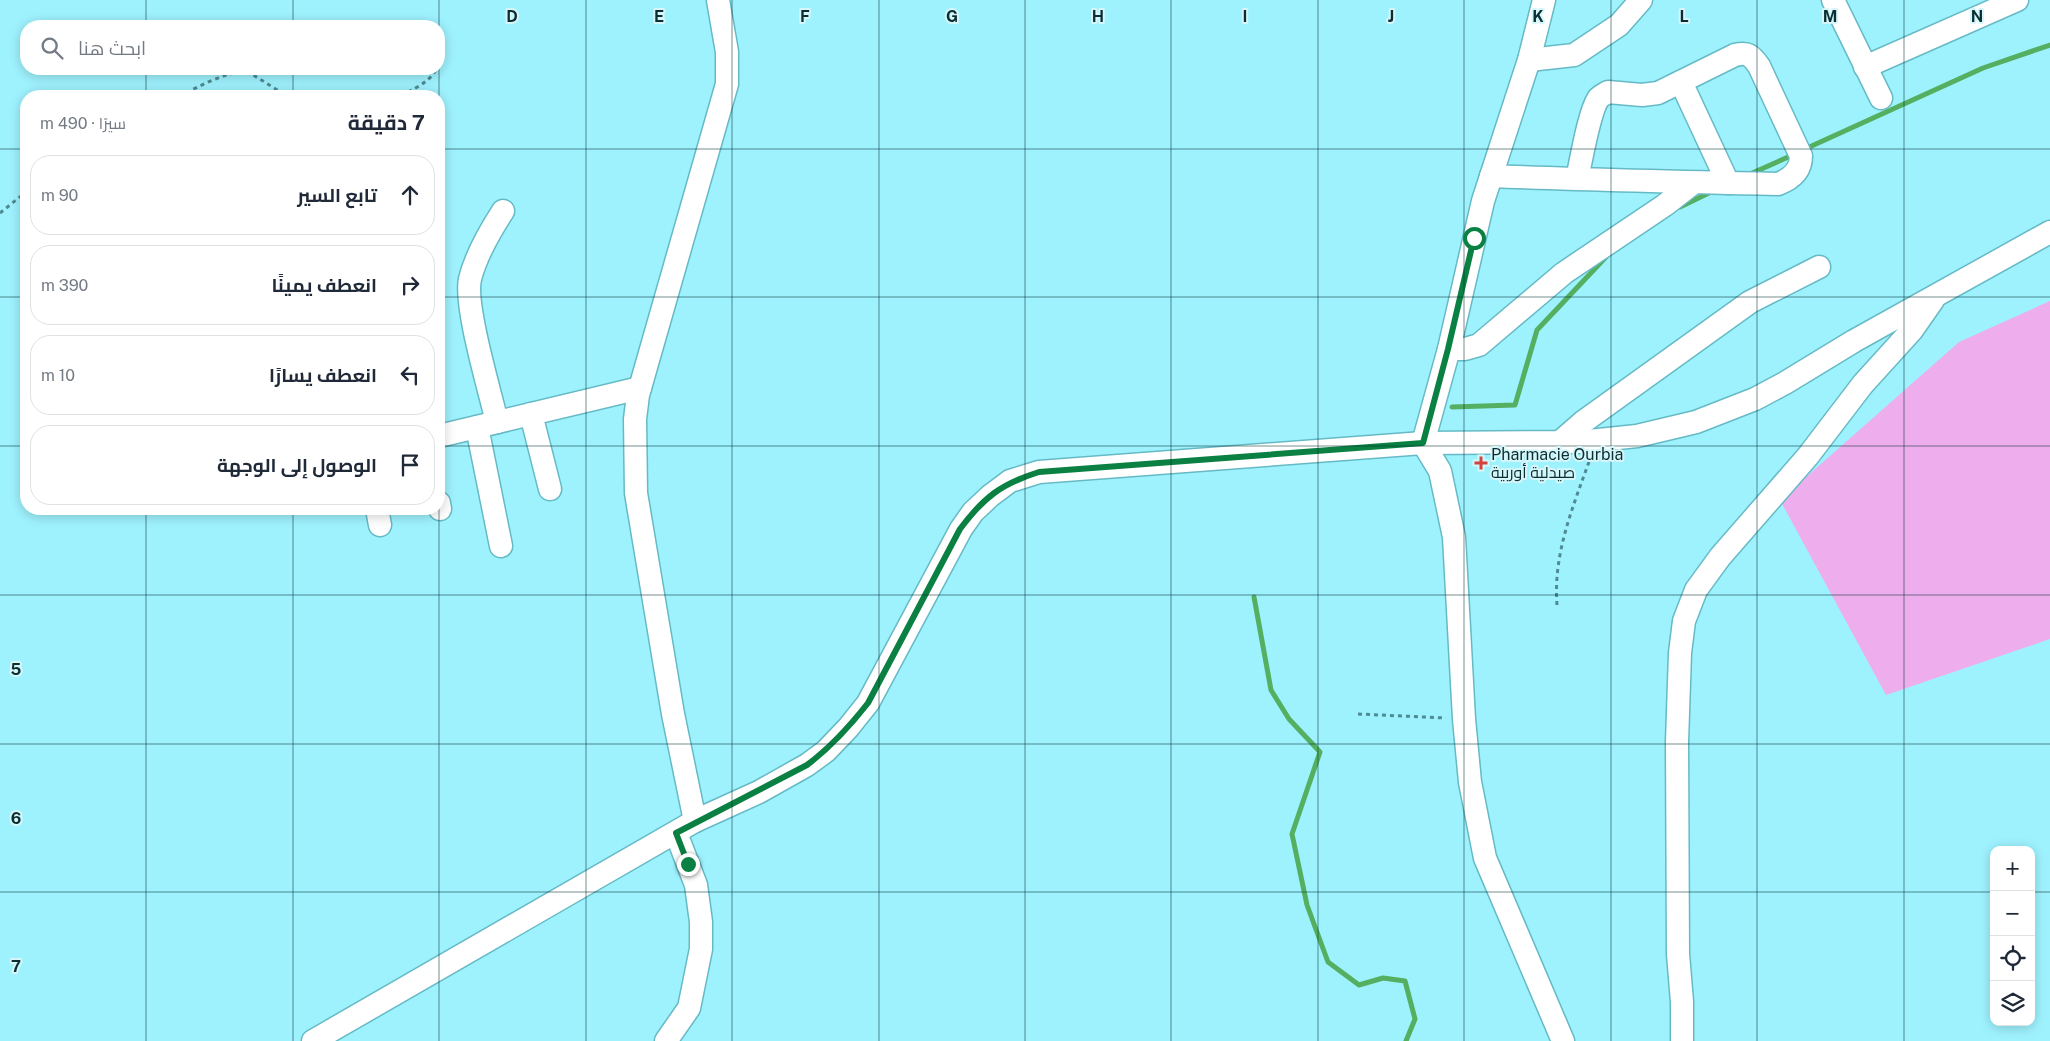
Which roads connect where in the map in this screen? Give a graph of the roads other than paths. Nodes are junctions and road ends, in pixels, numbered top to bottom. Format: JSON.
{"nodes":[{"id":1,"x":718,"y":0,"type":"edge"},
{"id":2,"x":1544,"y":0,"type":"edge"},
{"id":3,"x":1641,"y":0,"type":"edge"},
{"id":4,"x":1833,"y":0,"type":"edge"},
{"id":5,"x":2017,"y":0,"type":"edge"},
{"id":6,"x":1979,"y":7,"type":"edge"},
{"id":7,"x":1529,"y":60,"type":"junction"},
{"id":8,"x":1865,"y":67,"type":"junction"},
{"id":9,"x":1681,"y":82,"type":"junction"},
{"id":10,"x":1881,"y":98,"type":"dead end"},
{"id":11,"x":1491,"y":176,"type":"junction"},
{"id":12,"x":1577,"y":179,"type":"junction"},
{"id":13,"x":1728,"y":183,"type":"junction"},
{"id":14,"x":1692,"y":184,"type":"junction"},
{"id":15,"x":503,"y":210,"type":"dead end"},
{"id":16,"x":2050,"y":232,"type":"edge"},
{"id":17,"x":1819,"y":267,"type":"dead end"},
{"id":18,"x":1936,"y":296,"type":"junction"},
{"id":19,"x":1448,"y":349,"type":"junction"},
{"id":20,"x":640,"y":388,"type":"junction"},
{"id":21,"x":531,"y":414,"type":"junction"},
{"id":22,"x":487,"y":425,"type":"junction"},
{"id":23,"x":445,"y":432,"type":"edge"},
{"id":24,"x":1560,"y":442,"type":"junction"},
{"id":25,"x":1423,"y":443,"type":"junction"},
{"id":26,"x":550,"y":489,"type":"dead end"},
{"id":27,"x":501,"y":546,"type":"dead end"},
{"id":28,"x":695,"y":821,"type":"junction"},
{"id":29,"x":676,"y":833,"type":"junction"},
{"id":30,"x":313,"y":1041,"type":"edge"},
{"id":31,"x":666,"y":1041,"type":"edge"},
{"id":32,"x":1563,"y":1041,"type":"edge"},
{"id":33,"x":1682,"y":1041,"type":"edge"}],
"edges":[{"from":1,"to":20,"type":"street"},
{"from":2,"to":7,"type":"street"},
{"from":3,"to":7,"type":"street"},
{"from":4,"to":8,"type":"street"},
{"from":5,"to":6,"type":"street"},
{"from":6,"to":8,"type":"street"},
{"from":7,"to":11,"type":"street"},
{"from":8,"to":10,"type":"street"},
{"from":9,"to":12,"type":"street"},
{"from":9,"to":13,"type":"street"},
{"from":9,"to":13,"type":"street"},
{"from":11,"to":12,"type":"street"},
{"from":11,"to":19,"type":"street"},
{"from":12,"to":14,"type":"street"},
{"from":13,"to":14,"type":"street"},
{"from":14,"to":19,"type":"street"},
{"from":15,"to":22,"type":"street"},
{"from":16,"to":18,"type":"street"},
{"from":17,"to":24,"type":"street"},
{"from":18,"to":24,"type":"street"},
{"from":18,"to":33,"type":"street"},
{"from":19,"to":25,"type":"street"},
{"from":20,"to":21,"type":"street"},
{"from":20,"to":28,"type":"street"},
{"from":21,"to":22,"type":"street"},
{"from":21,"to":26,"type":"street"},
{"from":22,"to":23,"type":"street"},
{"from":22,"to":27,"type":"street"},
{"from":24,"to":25,"type":"street"},
{"from":25,"to":28,"type":"street"},
{"from":25,"to":32,"type":"street"},
{"from":28,"to":29,"type":"street"},
{"from":29,"to":30,"type":"street"},
{"from":29,"to":31,"type":"street"}]}
